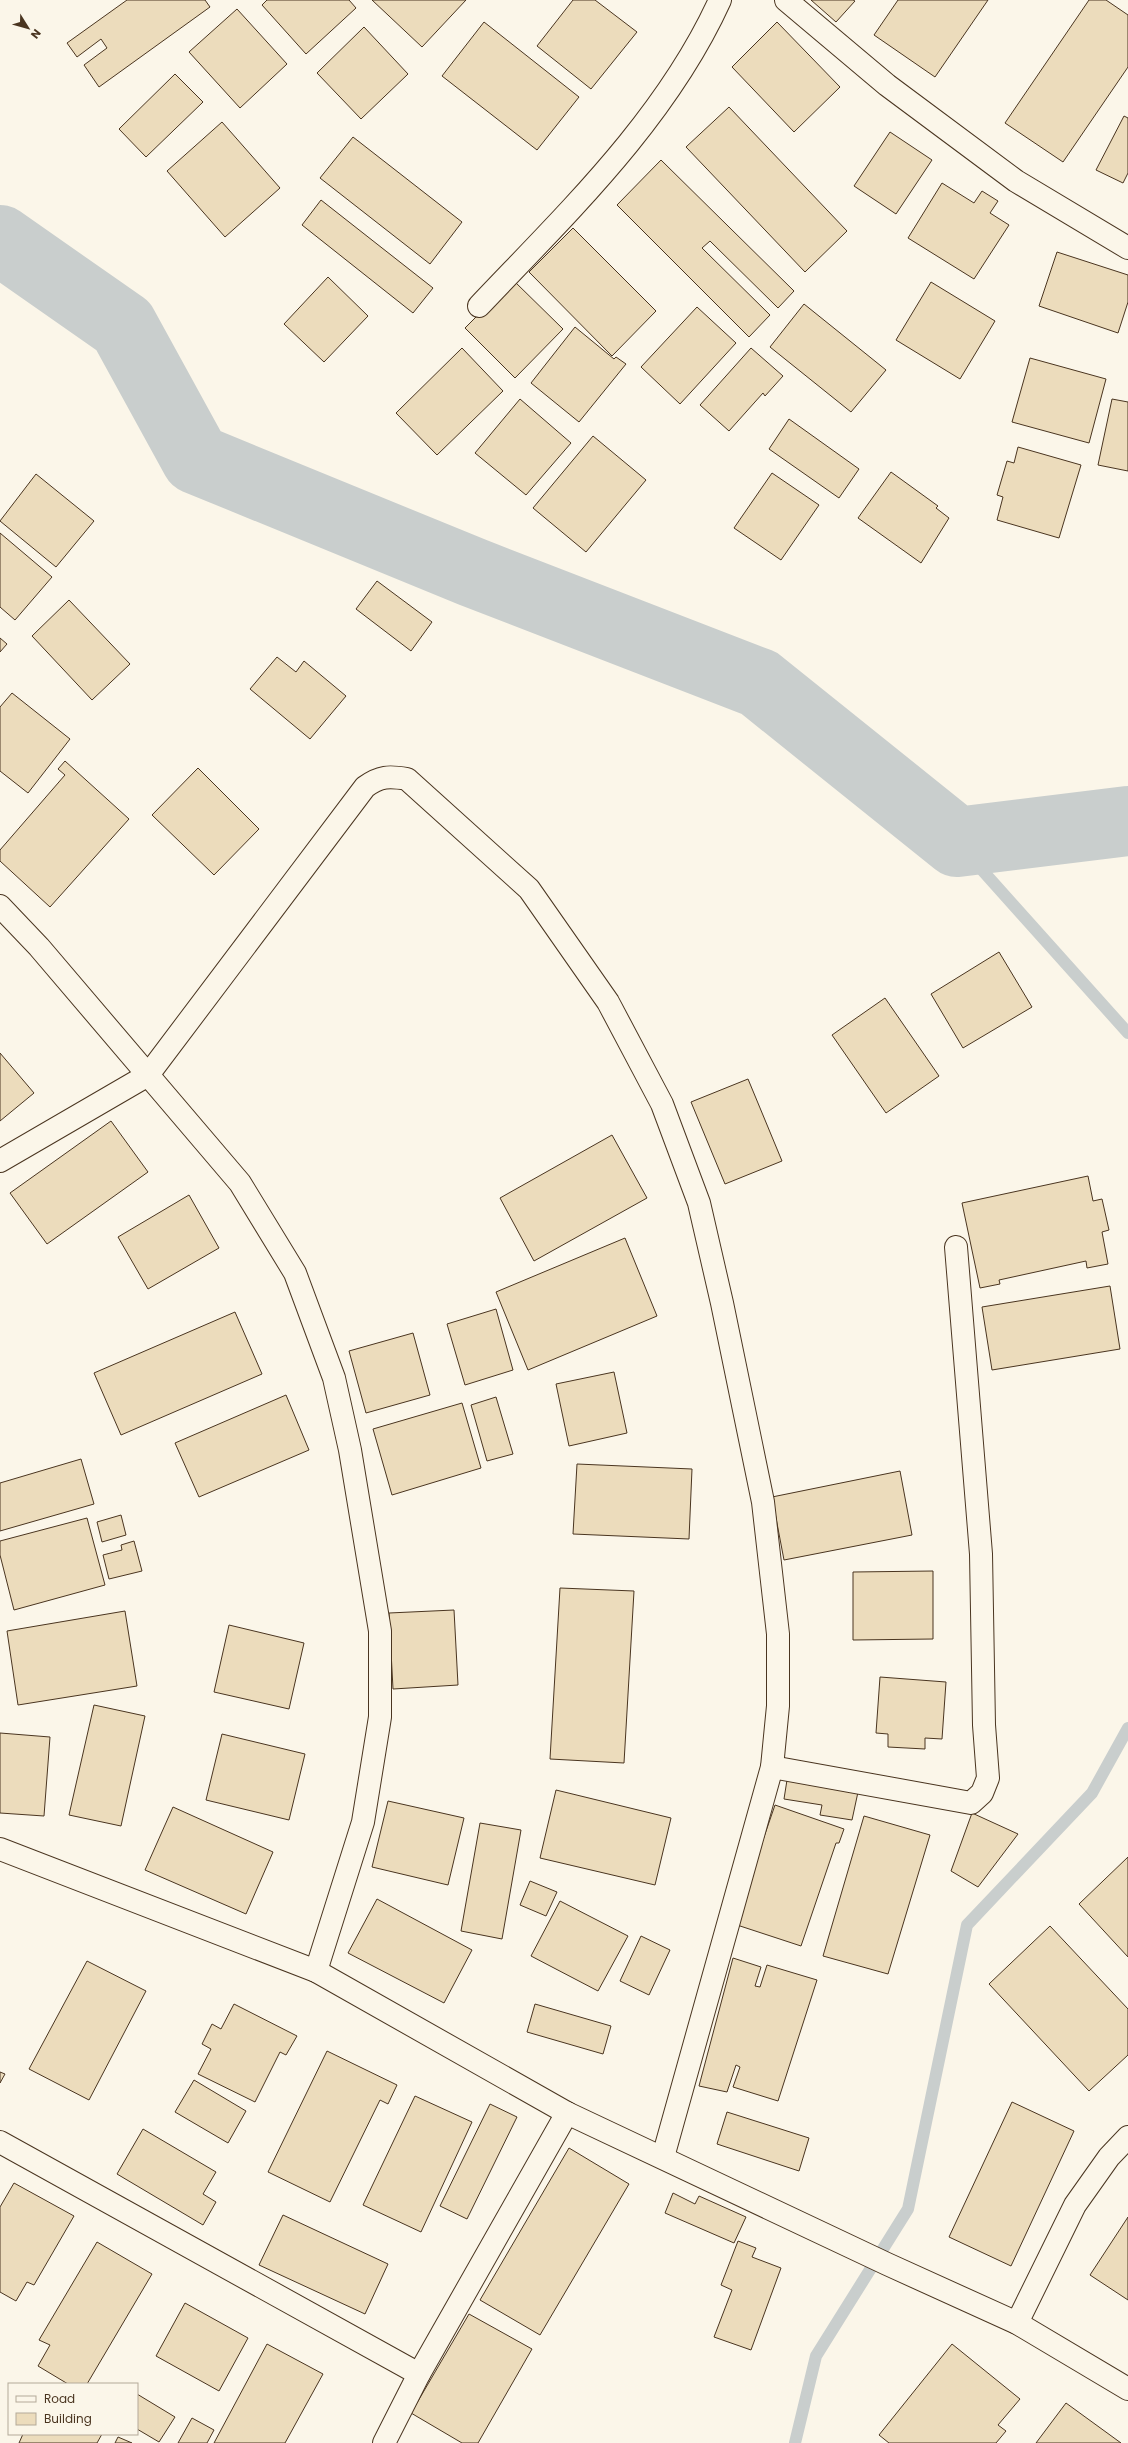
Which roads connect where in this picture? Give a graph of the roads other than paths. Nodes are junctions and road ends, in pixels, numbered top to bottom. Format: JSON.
{"nodes":[{"id":1,"x":720,"y":0,"type":"edge"},
{"id":2,"x":786,"y":0,"type":"edge"},
{"id":3,"x":1128,"y":248,"type":"edge"},
{"id":4,"x":479,"y":306,"type":"dead end"},
{"id":5,"x":0,"y":906,"type":"edge"},
{"id":6,"x":148,"y":1075,"type":"junction"},
{"id":7,"x":0,"y":1161,"type":"edge"},
{"id":8,"x":956,"y":1247,"type":"dead end"},
{"id":9,"x":772,"y":1768,"type":"junction"},
{"id":10,"x":0,"y":1849,"type":"edge"},
{"id":11,"x":316,"y":1971,"type":"junction"},
{"id":12,"x":567,"y":2113,"type":"junction"},
{"id":13,"x":1128,"y":2137,"type":"edge"},
{"id":14,"x":0,"y":2142,"type":"edge"},
{"id":15,"x":663,"y":2156,"type":"junction"},
{"id":16,"x":1017,"y":2323,"type":"junction"},
{"id":17,"x":419,"y":2374,"type":"junction"},
{"id":18,"x":1128,"y":2389,"type":"edge"},
{"id":19,"x":384,"y":2443,"type":"edge"}],
"edges":[{"from":1,"to":4,"type":"street"},
{"from":2,"to":3,"type":"street"},
{"from":5,"to":6,"type":"street"},
{"from":6,"to":7,"type":"street"},
{"from":6,"to":9,"type":"street"},
{"from":6,"to":11,"type":"street"},
{"from":8,"to":9,"type":"street"},
{"from":9,"to":15,"type":"street"},
{"from":10,"to":11,"type":"street"},
{"from":11,"to":12,"type":"street"},
{"from":12,"to":15,"type":"street"},
{"from":12,"to":17,"type":"street"},
{"from":13,"to":16,"type":"street"},
{"from":14,"to":17,"type":"street"},
{"from":15,"to":16,"type":"street"},
{"from":16,"to":18,"type":"street"},
{"from":17,"to":19,"type":"street"}]}
